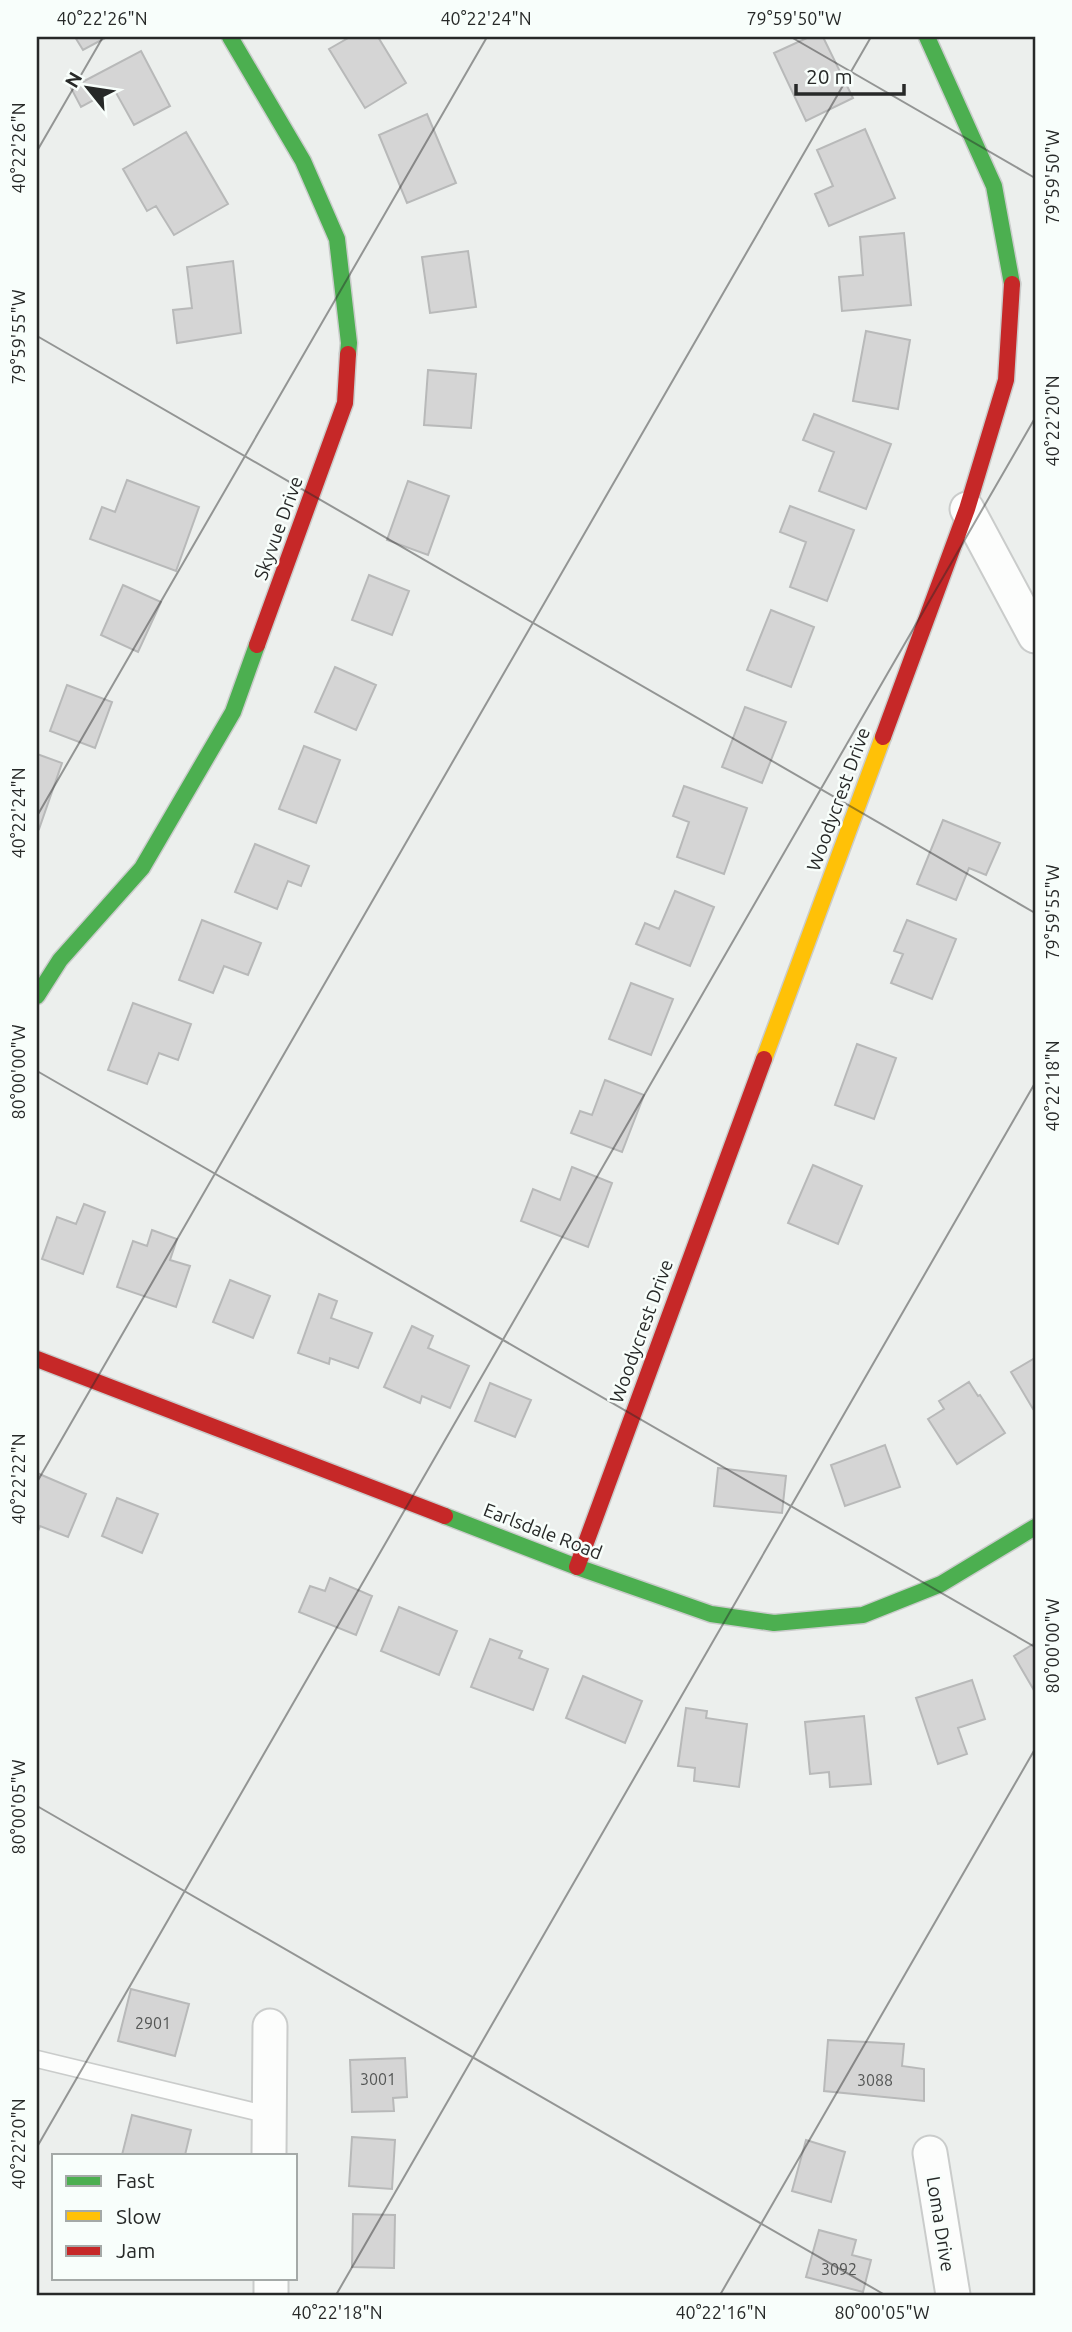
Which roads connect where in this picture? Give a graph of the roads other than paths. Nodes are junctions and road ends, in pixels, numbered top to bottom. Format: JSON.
{"nodes":[{"id":1,"x":230,"y":37,"type":"edge"},
{"id":2,"x":927,"y":37,"type":"edge"},
{"id":3,"x":967,"y":509,"type":"junction"},
{"id":4,"x":1035,"y":636,"type":"edge"},
{"id":5,"x":37,"y":996,"type":"edge"},
{"id":6,"x":37,"y":1359,"type":"edge"},
{"id":7,"x":1035,"y":1527,"type":"edge"},
{"id":8,"x":577,"y":1567,"type":"junction"},
{"id":9,"x":270,"y":2026,"type":"dead end"},
{"id":10,"x":37,"y":2059,"type":"edge"},
{"id":11,"x":269,"y":2115,"type":"junction"},
{"id":12,"x":930,"y":2153,"type":"dead end"},
{"id":13,"x":269,"y":2154,"type":"edge"},
{"id":14,"x":953,"y":2295,"type":"edge"}],
"edges":[{"from":1,"to":5,"type":"street","name":"Skyvue Drive"},
{"from":2,"to":3,"type":"street","name":"Woodycrest Drive"},
{"from":3,"to":4,"type":"street"},
{"from":3,"to":8,"type":"street","name":"Woodycrest Drive"},
{"from":6,"to":8,"type":"street","name":"Earlsdale Road"},
{"from":7,"to":8,"type":"street","name":"Earlsdale Road"},
{"from":9,"to":11,"type":"street"},
{"from":10,"to":11,"type":"lane"},
{"from":11,"to":13,"type":"street"},
{"from":12,"to":14,"type":"street","name":"Loma Drive"}]}
